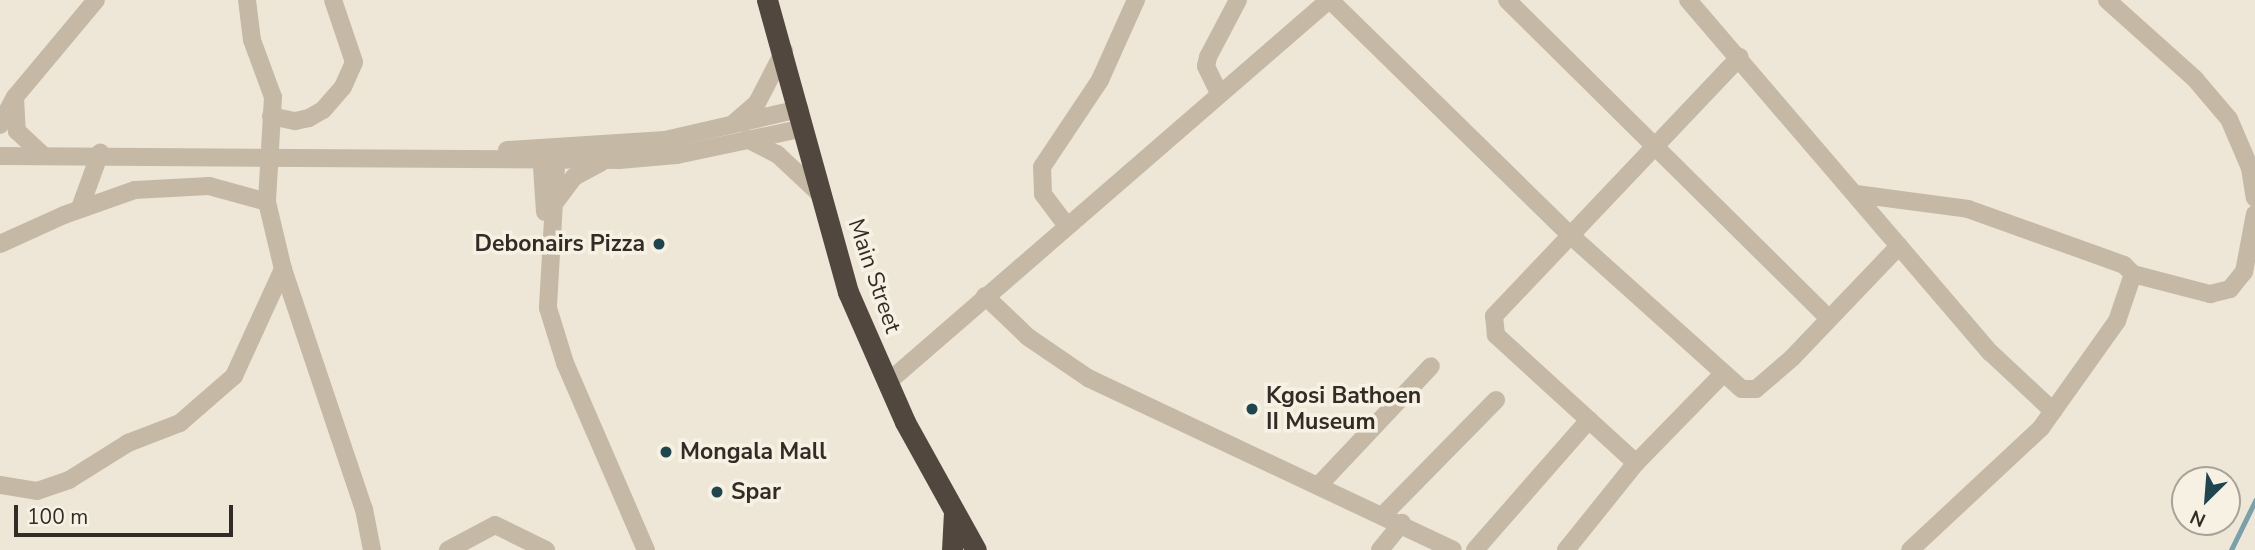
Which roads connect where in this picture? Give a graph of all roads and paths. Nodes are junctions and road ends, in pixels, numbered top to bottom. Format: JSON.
{"nodes":[{"id":1,"x":96,"y":0,"type":"edge"},
{"id":2,"x":247,"y":0,"type":"edge"},
{"id":3,"x":333,"y":0,"type":"edge"},
{"id":4,"x":767,"y":0,"type":"edge"},
{"id":5,"x":1136,"y":0,"type":"edge"},
{"id":6,"x":1238,"y":0,"type":"edge"},
{"id":7,"x":1330,"y":0,"type":"edge"},
{"id":8,"x":1507,"y":0,"type":"edge"},
{"id":9,"x":2107,"y":0,"type":"edge"},
{"id":10,"x":1697,"y":3,"type":"edge"},
{"id":11,"x":784,"y":51,"type":"junction"},
{"id":12,"x":1740,"y":57,"type":"junction"},
{"id":13,"x":1219,"y":93,"type":"junction"},
{"id":14,"x":15,"y":97,"type":"junction"},
{"id":15,"x":271,"y":116,"type":"junction"},
{"id":16,"x":802,"y":118,"type":"junction"},
{"id":17,"x":0,"y":125,"type":"edge"},
{"id":18,"x":731,"y":125,"type":"junction"},
{"id":19,"x":747,"y":139,"type":"junction"},
{"id":20,"x":1653,"y":146,"type":"junction"},
{"id":21,"x":41,"y":153,"type":"junction"},
{"id":22,"x":100,"y":153,"type":"junction"},
{"id":23,"x":0,"y":156,"type":"edge"},
{"id":24,"x":549,"y":156,"type":"junction"},
{"id":25,"x":268,"y":157,"type":"junction"},
{"id":26,"x":328,"y":158,"type":"junction"},
{"id":27,"x":489,"y":160,"type":"junction"},
{"id":28,"x":607,"y":161,"type":"junction"},
{"id":29,"x":819,"y":193,"type":"junction"},
{"id":30,"x":1856,"y":194,"type":"junction"},
{"id":31,"x":550,"y":198,"type":"junction"},
{"id":32,"x":2255,"y":198,"type":"edge"},
{"id":33,"x":267,"y":202,"type":"junction"},
{"id":34,"x":80,"y":208,"type":"junction"},
{"id":35,"x":2255,"y":214,"type":"edge"},
{"id":36,"x":1067,"y":226,"type":"junction"},
{"id":37,"x":1569,"y":234,"type":"junction"},
{"id":38,"x":0,"y":244,"type":"edge"},
{"id":39,"x":1899,"y":246,"type":"junction"},
{"id":40,"x":282,"y":269,"type":"junction"},
{"id":41,"x":2133,"y":274,"type":"junction"},
{"id":42,"x":985,"y":296,"type":"junction"},
{"id":43,"x":1829,"y":319,"type":"junction"},
{"id":44,"x":1431,"y":366,"type":"dead end"},
{"id":45,"x":1723,"y":374,"type":"junction"},
{"id":46,"x":887,"y":383,"type":"junction"},
{"id":47,"x":1496,"y":400,"type":"dead end"},
{"id":48,"x":2053,"y":411,"type":"junction"},
{"id":49,"x":1588,"y":420,"type":"junction"},
{"id":50,"x":1636,"y":463,"type":"junction"},
{"id":51,"x":0,"y":485,"type":"edge"},
{"id":52,"x":1319,"y":485,"type":"junction"},
{"id":53,"x":953,"y":510,"type":"junction"},
{"id":54,"x":1384,"y":513,"type":"junction"},
{"id":55,"x":1402,"y":523,"type":"junction"},
{"id":56,"x":372,"y":550,"type":"edge"},
{"id":57,"x":448,"y":550,"type":"edge"},
{"id":58,"x":546,"y":550,"type":"edge"},
{"id":59,"x":646,"y":550,"type":"edge"},
{"id":60,"x":952,"y":550,"type":"edge"},
{"id":61,"x":976,"y":550,"type":"edge"},
{"id":62,"x":1380,"y":550,"type":"edge"},
{"id":63,"x":1453,"y":550,"type":"edge"},
{"id":64,"x":1475,"y":550,"type":"edge"},
{"id":65,"x":1566,"y":550,"type":"edge"},
{"id":66,"x":1910,"y":550,"type":"edge"}],
"edges":[{"from":1,"to":14,"type":"street"},
{"from":2,"to":15,"type":"street"},
{"from":3,"to":15,"type":"street"},
{"from":4,"to":11,"type":"highway","name":"Main Street"},
{"from":5,"to":36,"type":"street"},
{"from":6,"to":13,"type":"street"},
{"from":7,"to":13,"type":"street"},
{"from":7,"to":37,"type":"street"},
{"from":8,"to":20,"type":"street"},
{"from":9,"to":32,"type":"street"},
{"from":10,"to":12,"type":"street"},
{"from":11,"to":16,"type":"highway","name":"Main Street"},
{"from":11,"to":18,"type":"street"},
{"from":12,"to":20,"type":"street"},
{"from":12,"to":30,"type":"street"},
{"from":13,"to":36,"type":"street"},
{"from":14,"to":17,"type":"street"},
{"from":14,"to":21,"type":"street"},
{"from":15,"to":25,"type":"street"},
{"from":16,"to":18,"type":"street"},
{"from":16,"to":19,"type":"street"},
{"from":16,"to":29,"type":"highway","name":"Main Street"},
{"from":18,"to":24,"type":"street"},
{"from":19,"to":28,"type":"street"},
{"from":19,"to":29,"type":"street"},
{"from":20,"to":37,"type":"street"},
{"from":20,"to":43,"type":"street"},
{"from":21,"to":22,"type":"street"},
{"from":21,"to":23,"type":"street"},
{"from":22,"to":25,"type":"street"},
{"from":22,"to":34,"type":"street"},
{"from":24,"to":26,"type":"street"},
{"from":24,"to":27,"type":"street"},
{"from":24,"to":28,"type":"street"},
{"from":24,"to":31,"type":"street"},
{"from":25,"to":26,"type":"street"},
{"from":25,"to":33,"type":"street"},
{"from":26,"to":27,"type":"street"},
{"from":27,"to":31,"type":"street"},
{"from":28,"to":31,"type":"street"},
{"from":29,"to":46,"type":"highway","name":"Main Street"},
{"from":30,"to":39,"type":"street"},
{"from":30,"to":41,"type":"street"},
{"from":31,"to":59,"type":"street"},
{"from":33,"to":34,"type":"street"},
{"from":33,"to":40,"type":"street"},
{"from":34,"to":38,"type":"street"},
{"from":35,"to":41,"type":"street"},
{"from":36,"to":42,"type":"street"},
{"from":37,"to":45,"type":"street"},
{"from":37,"to":49,"type":"street"},
{"from":39,"to":43,"type":"street"},
{"from":39,"to":48,"type":"street"},
{"from":40,"to":51,"type":"street"},
{"from":40,"to":56,"type":"street"},
{"from":41,"to":48,"type":"street"},
{"from":42,"to":46,"type":"street"},
{"from":42,"to":52,"type":"street"},
{"from":43,"to":45,"type":"street"},
{"from":44,"to":52,"type":"street"},
{"from":45,"to":50,"type":"street"},
{"from":46,"to":53,"type":"highway","name":"Main Street"},
{"from":47,"to":54,"type":"street"},
{"from":48,"to":66,"type":"street"},
{"from":49,"to":50,"type":"street"},
{"from":49,"to":64,"type":"street"},
{"from":50,"to":65,"type":"street"},
{"from":52,"to":54,"type":"street"},
{"from":53,"to":60,"type":"highway"},
{"from":53,"to":61,"type":"highway","name":"Main Street"},
{"from":54,"to":55,"type":"street"},
{"from":55,"to":62,"type":"street"},
{"from":55,"to":63,"type":"street"},
{"from":57,"to":58,"type":"street"}]}
